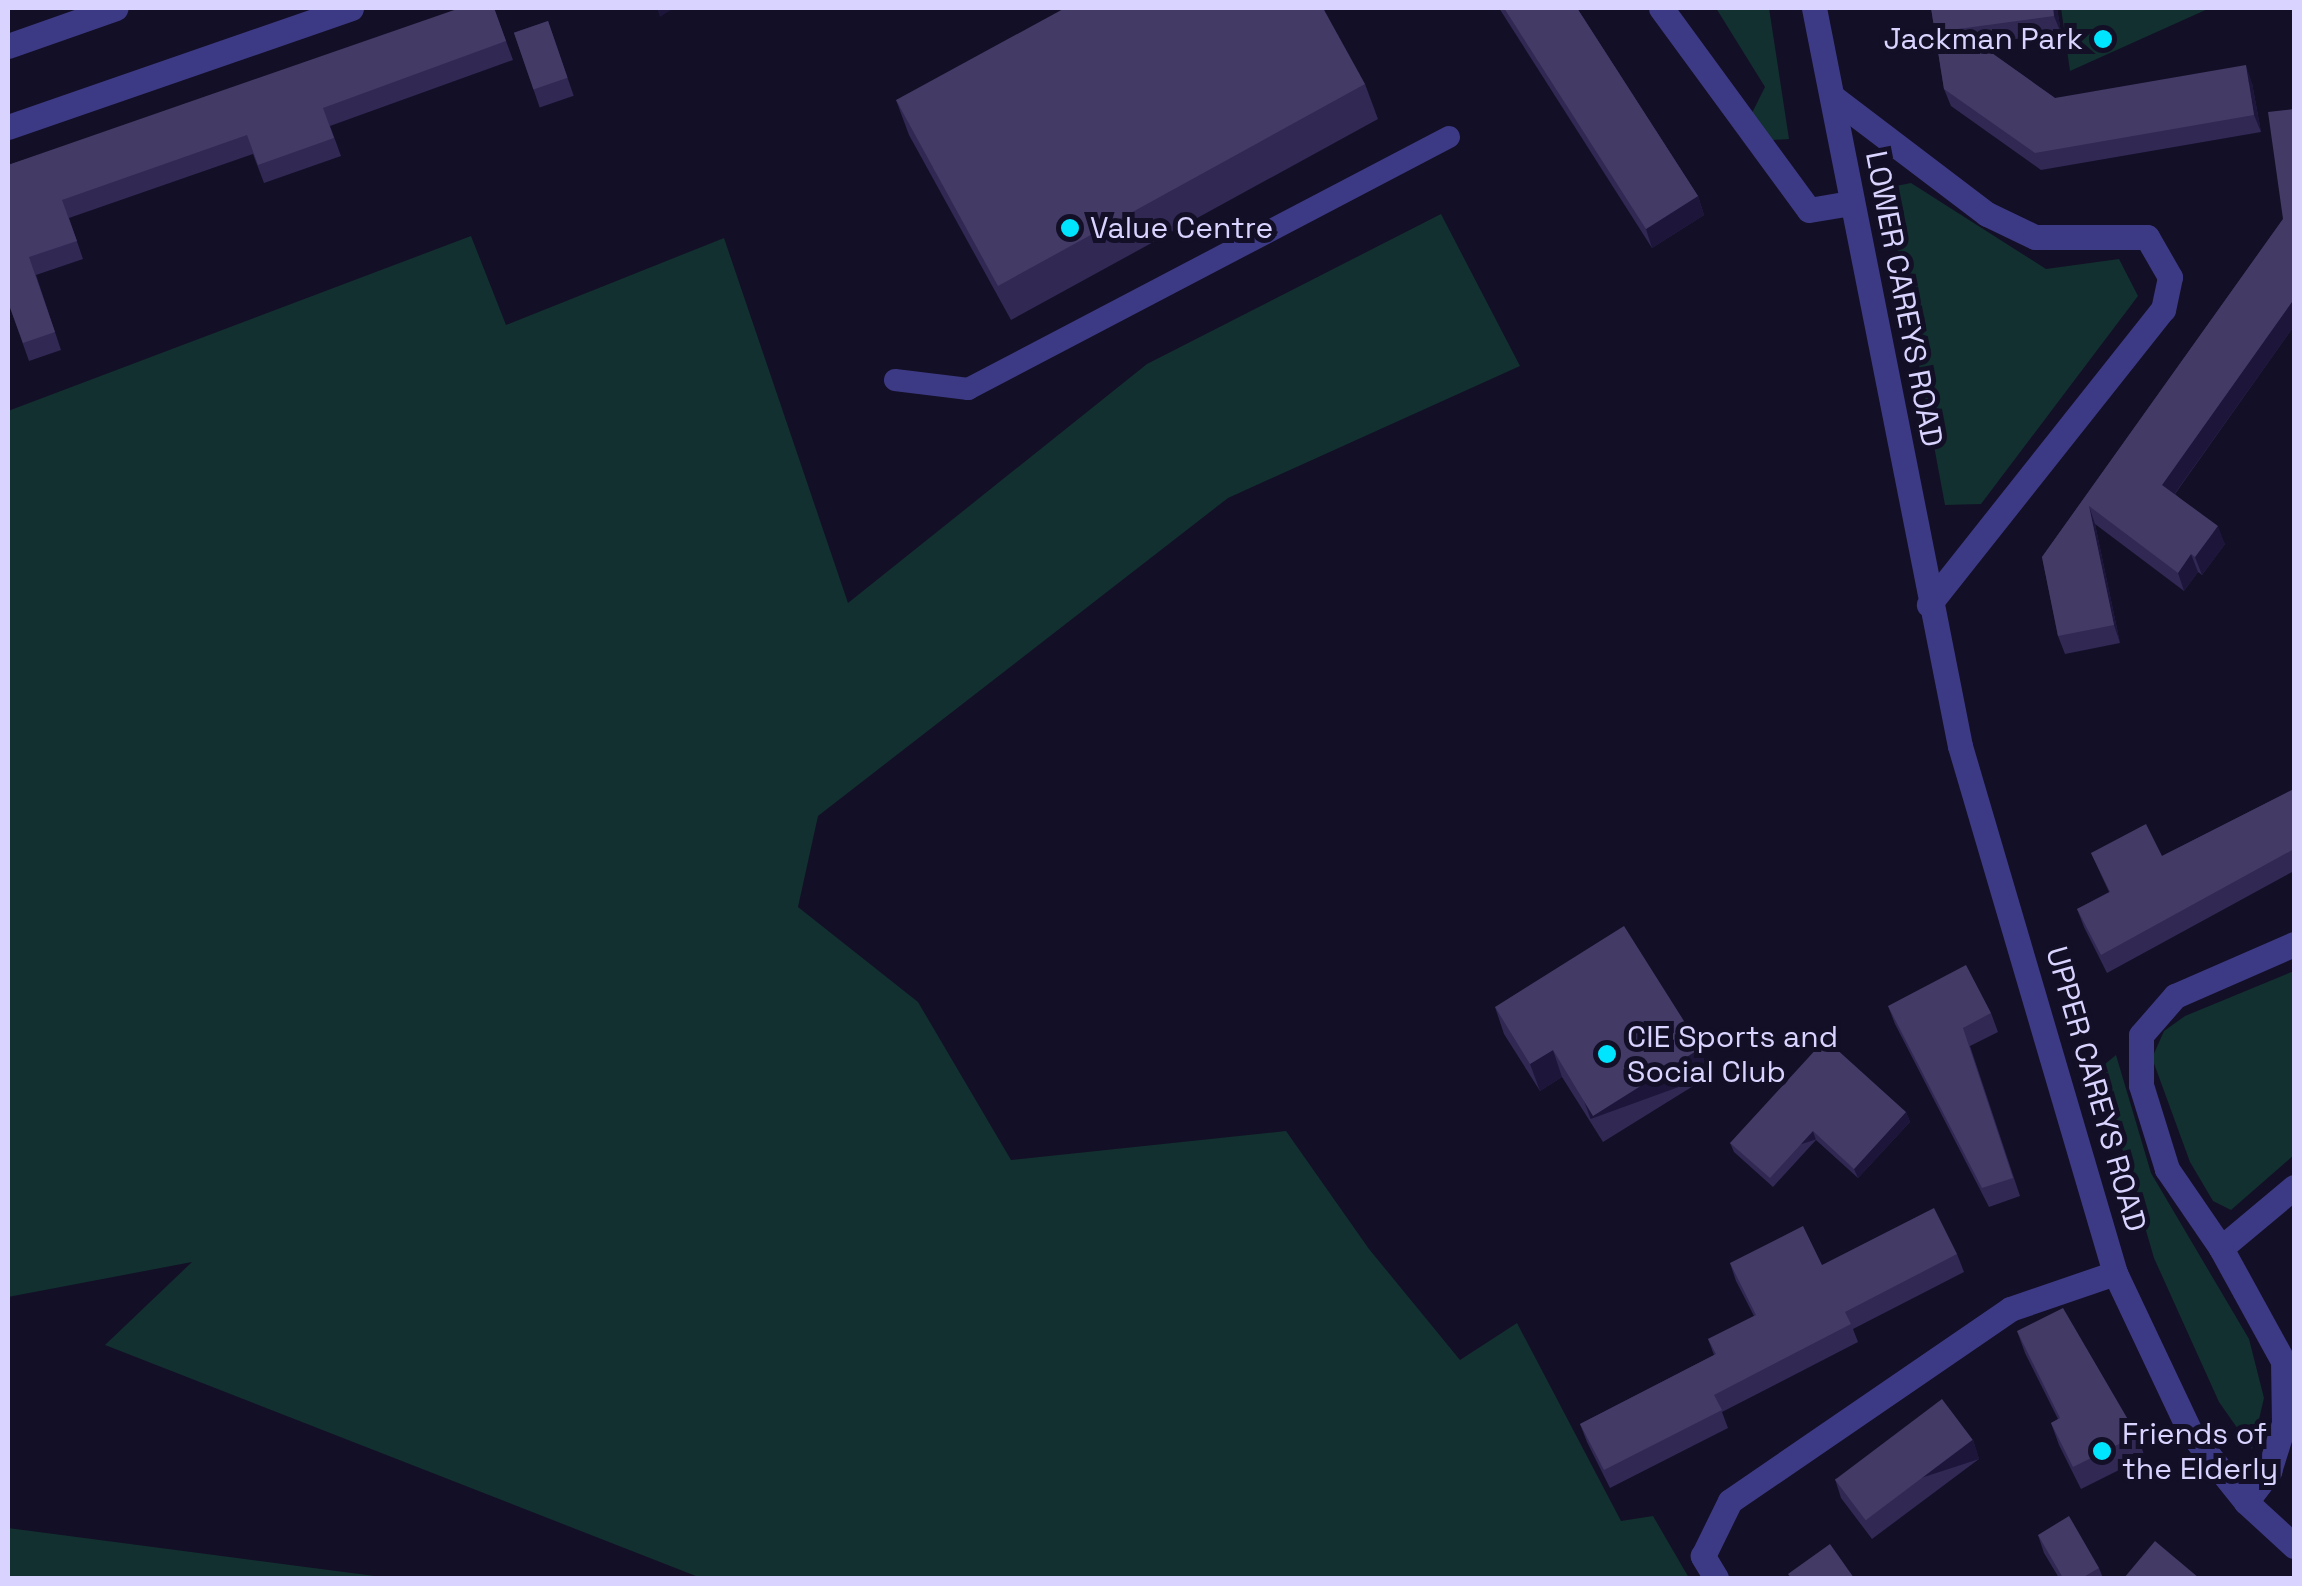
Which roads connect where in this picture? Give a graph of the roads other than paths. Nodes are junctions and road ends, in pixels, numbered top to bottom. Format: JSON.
{"nodes":[{"id":1,"x":116,"y":8,"type":"edge"},
{"id":2,"x":351,"y":8,"type":"edge"},
{"id":3,"x":1660,"y":8,"type":"edge"},
{"id":4,"x":1814,"y":8,"type":"edge"},
{"id":5,"x":8,"y":46,"type":"edge"},
{"id":6,"x":1834,"y":98,"type":"junction"},
{"id":7,"x":8,"y":127,"type":"edge"},
{"id":8,"x":1449,"y":137,"type":"dead end"},
{"id":9,"x":1851,"y":203,"type":"junction"},
{"id":10,"x":895,"y":380,"type":"dead end"},
{"id":11,"x":1929,"y":604,"type":"junction"},
{"id":12,"x":2294,"y":944,"type":"edge"},
{"id":13,"x":2294,"y":1187,"type":"edge"},
{"id":14,"x":2221,"y":1248,"type":"junction"},
{"id":15,"x":2115,"y":1273,"type":"junction"},
{"id":16,"x":2246,"y":1502,"type":"junction"},
{"id":17,"x":2294,"y":1546,"type":"edge"},
{"id":18,"x":1716,"y":1578,"type":"edge"}],
"edges":[{"from":1,"to":5,"type":"street"},
{"from":2,"to":7,"type":"street"},
{"from":3,"to":9,"type":"street"},
{"from":4,"to":6,"type":"street","name":"LOWER CAREYS ROAD"},
{"from":6,"to":9,"type":"street","name":"LOWER CAREYS ROAD"},
{"from":6,"to":11,"type":"street"},
{"from":8,"to":10,"type":"lane"},
{"from":9,"to":11,"type":"street","name":"LOWER CAREYS ROAD"},
{"from":11,"to":15,"type":"street","name":"UPPER CAREYS ROAD"},
{"from":12,"to":14,"type":"street"},
{"from":13,"to":14,"type":"street"},
{"from":14,"to":16,"type":"street"},
{"from":15,"to":16,"type":"street","name":"UPPER CAREYS ROAD"},
{"from":15,"to":18,"type":"street"},
{"from":16,"to":17,"type":"street","name":"UPPER CAREYS ROAD"}]}
